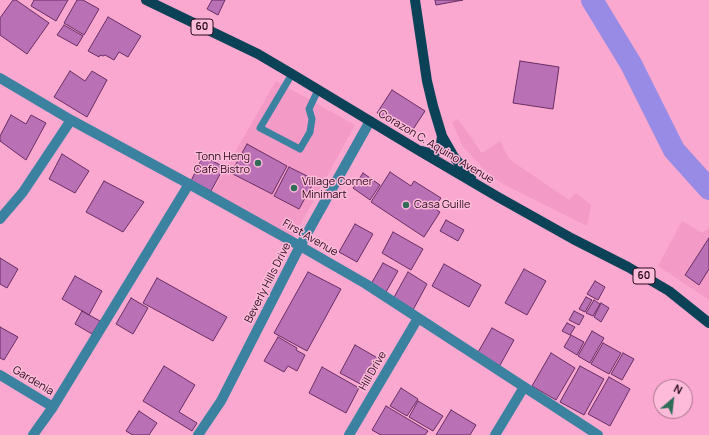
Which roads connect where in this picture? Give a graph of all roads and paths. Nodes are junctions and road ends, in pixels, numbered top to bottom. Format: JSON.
{"nodes":[{"id":1,"x":146,"y":0,"type":"edge"},
{"id":2,"x":415,"y":0,"type":"edge"},
{"id":3,"x":292,"y":74,"type":"junction"},
{"id":4,"x":0,"y":78,"type":"edge"},
{"id":5,"x":318,"y":90,"type":"junction"},
{"id":6,"x":71,"y":120,"type":"junction"},
{"id":7,"x":370,"y":121,"type":"junction"},
{"id":8,"x":442,"y":136,"type":"junction"},
{"id":9,"x":418,"y":150,"type":"junction"},
{"id":10,"x":189,"y":184,"type":"junction"},
{"id":11,"x":487,"y":190,"type":"junction"},
{"id":12,"x":0,"y":218,"type":"edge"},
{"id":13,"x":300,"y":246,"type":"junction"},
{"id":14,"x":418,"y":318,"type":"junction"},
{"id":15,"x":709,"y":323,"type":"edge"},
{"id":16,"x":0,"y":375,"type":"edge"},
{"id":17,"x":524,"y":387,"type":"junction"},
{"id":18,"x":53,"y":407,"type":"junction"},
{"id":19,"x":33,"y":435,"type":"edge"},
{"id":20,"x":198,"y":435,"type":"edge"},
{"id":21,"x":349,"y":435,"type":"edge"},
{"id":22,"x":495,"y":435,"type":"edge"},
{"id":23,"x":598,"y":435,"type":"edge"}],
"edges":[{"from":1,"to":3,"type":"main road","name":"Corazon C. Aquino Avenue","number":"60"},
{"from":2,"to":8,"type":"main road","number":"60"},
{"from":3,"to":5,"type":"main road","name":"Corazon C. Aquino Avenue","number":"60"},
{"from":3,"to":5,"type":"lane"},
{"from":4,"to":6,"type":"street","name":"First Avenue"},
{"from":5,"to":7,"type":"main road","name":"Corazon C. Aquino Avenue","number":"60"},
{"from":6,"to":10,"type":"street","name":"First Avenue"},
{"from":6,"to":12,"type":"street"},
{"from":7,"to":9,"type":"main road","name":"Corazon C. Aquino Avenue","number":"60"},
{"from":7,"to":13,"type":"street","name":"Beverly Hills Drive"},
{"from":8,"to":9,"type":"main road"},
{"from":8,"to":11,"type":"main road","number":"60"},
{"from":9,"to":11,"type":"main road","name":"Corazon C. Aquino Avenue","number":"60"},
{"from":10,"to":13,"type":"street","name":"First Avenue"},
{"from":10,"to":18,"type":"street"},
{"from":11,"to":15,"type":"main road","name":"Corazon C. Aquino Avenue","number":"60"},
{"from":13,"to":14,"type":"street","name":"First Avenue"},
{"from":13,"to":20,"type":"street","name":"Beverly Hills Drive"},
{"from":14,"to":17,"type":"street","name":"First Avenue"},
{"from":14,"to":21,"type":"street","name":"Hill Drive"},
{"from":16,"to":18,"type":"street","name":"Gardenia"},
{"from":17,"to":22,"type":"street"},
{"from":17,"to":23,"type":"street","name":"First Avenue"},
{"from":18,"to":19,"type":"street"}]}
